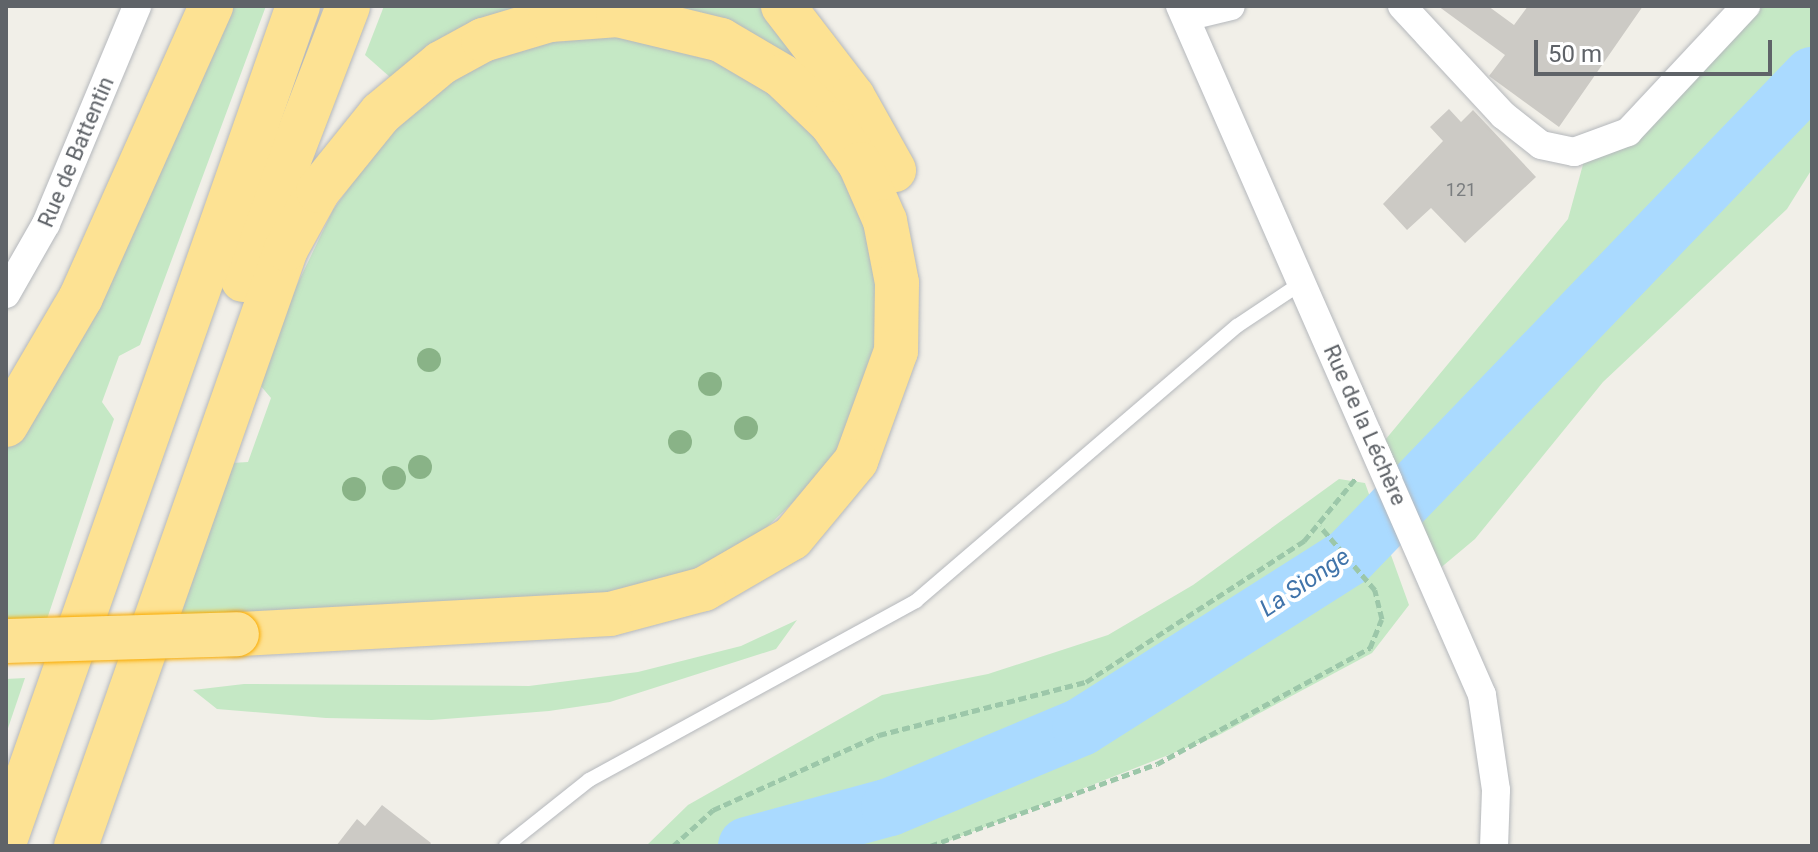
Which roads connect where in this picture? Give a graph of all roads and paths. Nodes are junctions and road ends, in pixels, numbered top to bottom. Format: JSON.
{"nodes":[{"id":1,"x":137,"y":6,"type":"edge"},
{"id":2,"x":211,"y":6,"type":"edge"},
{"id":3,"x":298,"y":6,"type":"edge"},
{"id":4,"x":348,"y":6,"type":"edge"},
{"id":5,"x":783,"y":6,"type":"edge"},
{"id":6,"x":1231,"y":6,"type":"edge"},
{"id":7,"x":1402,"y":6,"type":"edge"},
{"id":8,"x":1746,"y":6,"type":"edge"},
{"id":9,"x":1183,"y":11,"type":"edge"},
{"id":10,"x":1303,"y":282,"type":"junction"},
{"id":11,"x":6,"y":294,"type":"edge"},
{"id":12,"x":6,"y":425,"type":"edge"},
{"id":13,"x":1376,"y":451,"type":"junction"},
{"id":14,"x":1320,"y":526,"type":"junction"},
{"id":15,"x":6,"y":641,"type":"edge"},
{"id":16,"x":233,"y":646,"type":"junction"},
{"id":17,"x":6,"y":666,"type":"edge"},
{"id":18,"x":6,"y":838,"type":"edge"},
{"id":19,"x":51,"y":846,"type":"edge"},
{"id":20,"x":76,"y":846,"type":"edge"},
{"id":21,"x":506,"y":846,"type":"edge"},
{"id":22,"x":673,"y":846,"type":"edge"},
{"id":23,"x":930,"y":846,"type":"edge"},
{"id":24,"x":1494,"y":846,"type":"edge"}],
"edges":[{"from":1,"to":11,"type":"street","name":"Rue de Battentin"},
{"from":2,"to":12,"type":"highway"},
{"from":3,"to":18,"type":"highway"},
{"from":4,"to":19,"type":"highway"},
{"from":5,"to":16,"type":"highway"},
{"from":6,"to":9,"type":"street","name":"Rue de la Léchère"},
{"from":7,"to":8,"type":"street"},
{"from":9,"to":10,"type":"street","name":"Rue de la Léchère"},
{"from":10,"to":13,"type":"street","name":"Rue de la Léchère"},
{"from":10,"to":21,"type":"lane"},
{"from":13,"to":14,"type":"path"},
{"from":13,"to":24,"type":"street","name":"Rue de la Léchère"},
{"from":14,"to":22,"type":"path"},
{"from":14,"to":23,"type":"path"},
{"from":15,"to":16,"type":"highway","bridge":true},
{"from":16,"to":17,"type":"highway"},
{"from":16,"to":20,"type":"highway"}]}
